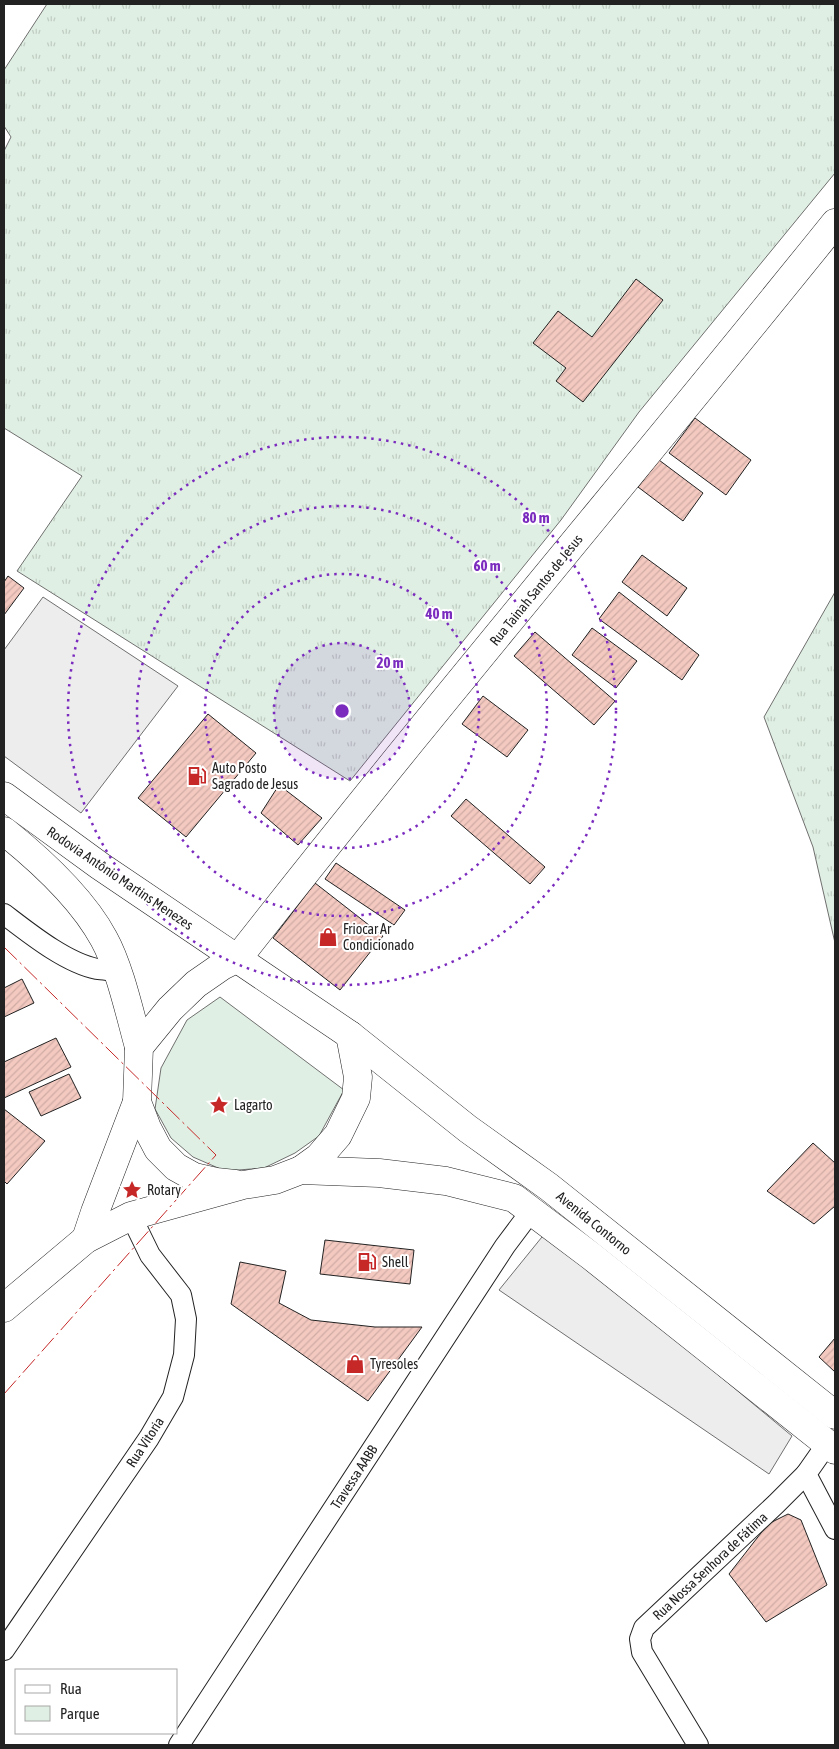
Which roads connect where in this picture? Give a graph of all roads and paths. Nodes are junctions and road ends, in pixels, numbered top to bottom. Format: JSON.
{"nodes":[{"id":1,"x":835,"y":223,"type":"edge"},
{"id":2,"x":4,"y":796,"type":"edge"},
{"id":3,"x":4,"y":830,"type":"edge"},
{"id":4,"x":4,"y":914,"type":"edge"},
{"id":5,"x":238,"y":958,"type":"junction"},
{"id":6,"x":117,"y":970,"type":"junction"},
{"id":7,"x":350,"y":1035,"type":"junction"},
{"id":8,"x":139,"y":1047,"type":"junction"},
{"id":9,"x":136,"y":1102,"type":"junction"},
{"id":10,"x":301,"y":1170,"type":"junction"},
{"id":11,"x":243,"y":1185,"type":"junction"},
{"id":12,"x":523,"y":1204,"type":"junction"},
{"id":13,"x":131,"y":1216,"type":"junction"},
{"id":14,"x":86,"y":1239,"type":"junction"},
{"id":15,"x":4,"y":1308,"type":"edge"},
{"id":16,"x":835,"y":1415,"type":"edge"},
{"id":17,"x":831,"y":1447,"type":"edge"},
{"id":18,"x":806,"y":1474,"type":"junction"},
{"id":19,"x":835,"y":1529,"type":"edge"},
{"id":20,"x":4,"y":1650,"type":"edge"},
{"id":21,"x":179,"y":1745,"type":"edge"},
{"id":22,"x":698,"y":1745,"type":"edge"}],
"edges":[{"from":1,"to":5,"type":"main road","name":"Rua Tainah Santos de Jesus"},
{"from":2,"to":5,"type":"main road","name":"Rodovia Antônio Martins Menezes"},
{"from":3,"to":6,"type":"main road"},
{"from":4,"to":6,"type":"street"},
{"from":5,"to":7,"type":"main road","name":"Rodovia Antônio Martins Menezes"},
{"from":5,"to":8,"type":"main road"},
{"from":6,"to":8,"type":"main road"},
{"from":7,"to":10,"type":"main road"},
{"from":7,"to":16,"type":"main road","name":"Avenida Contorno"},
{"from":8,"to":9,"type":"main road"},
{"from":9,"to":11,"type":"main road"},
{"from":9,"to":14,"type":"main road"},
{"from":10,"to":11,"type":"main road"},
{"from":10,"to":12,"type":"main road"},
{"from":11,"to":13,"type":"main road"},
{"from":12,"to":17,"type":"main road","name":"Avenida Contorno"},
{"from":12,"to":21,"type":"street","name":"Travessa AABB"},
{"from":13,"to":14,"type":"main road"},
{"from":13,"to":20,"type":"street","name":"Rua Vitoria"},
{"from":14,"to":15,"type":"main road"},
{"from":17,"to":18,"type":"street","name":"Rua Nossa Senhora de Fátima"},
{"from":18,"to":19,"type":"street"},
{"from":18,"to":22,"type":"street","name":"Rua Nossa Senhora de Fátima"}]}
